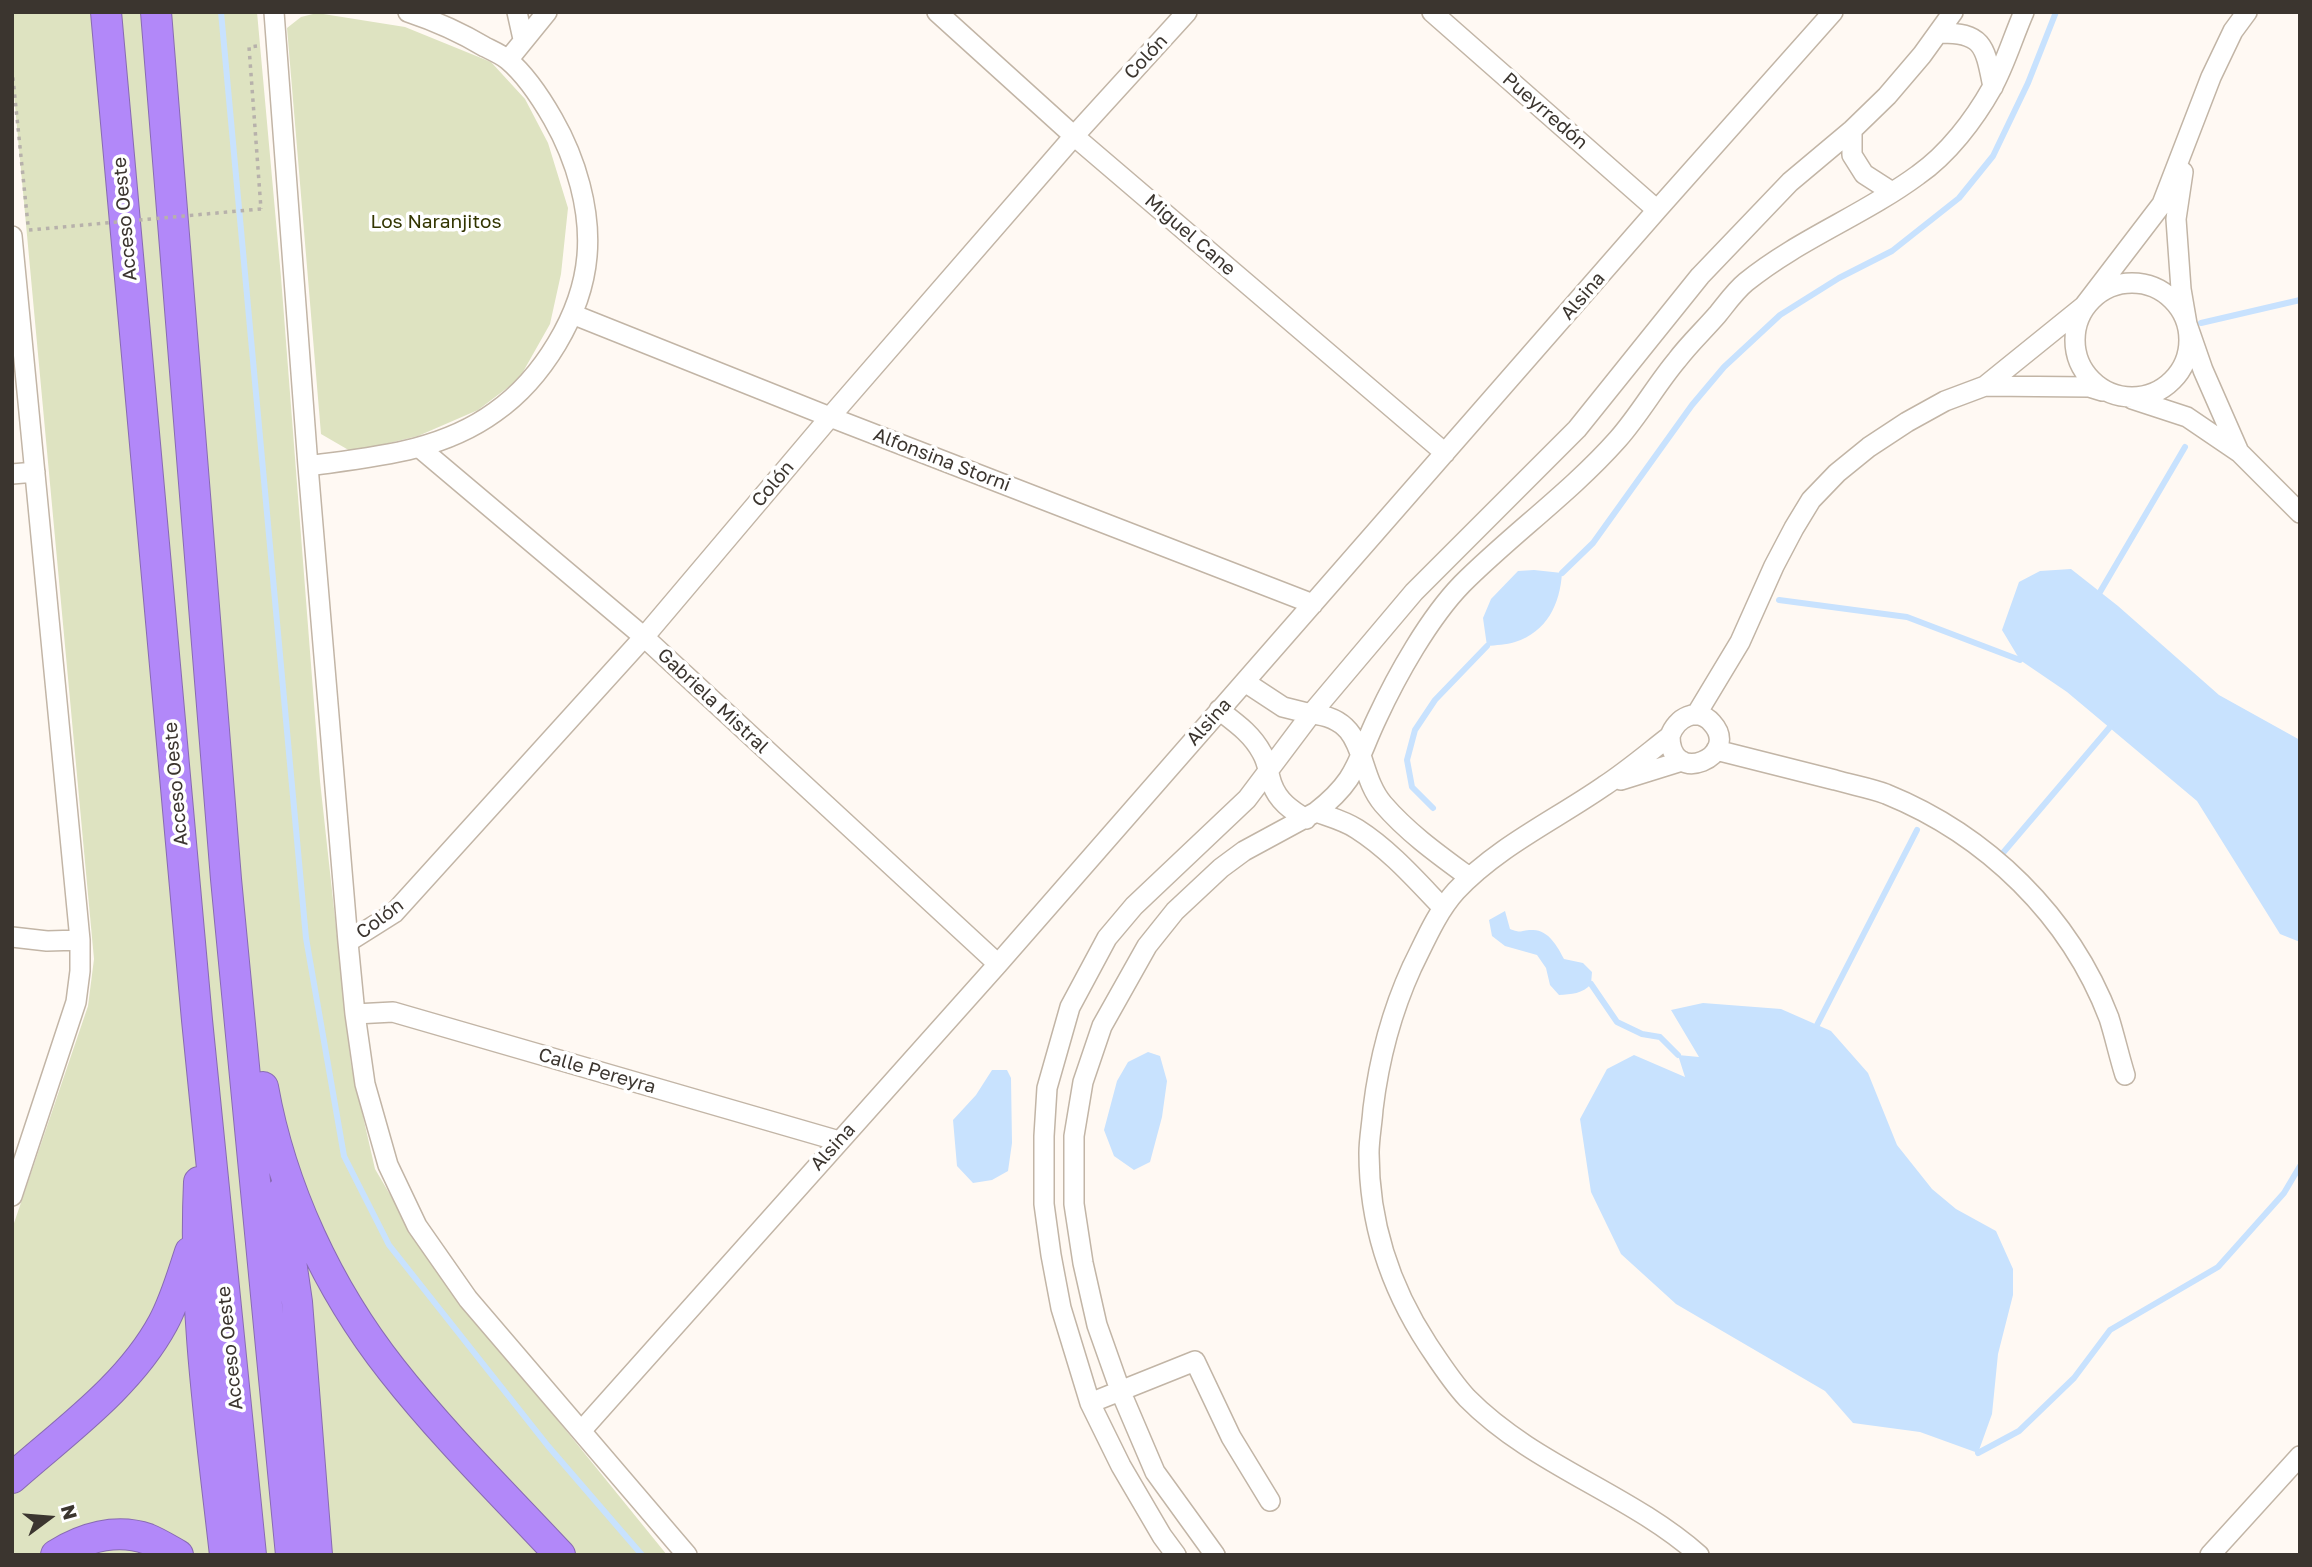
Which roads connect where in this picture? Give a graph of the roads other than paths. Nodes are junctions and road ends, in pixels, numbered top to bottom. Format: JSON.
{"nodes":[{"id":1,"x":106,"y":12,"type":"edge"},
{"id":2,"x":156,"y":12,"type":"edge"},
{"id":3,"x":274,"y":12,"type":"edge"},
{"id":4,"x":408,"y":12,"type":"edge"},
{"id":5,"x":517,"y":12,"type":"edge"},
{"id":6,"x":547,"y":12,"type":"edge"},
{"id":7,"x":937,"y":12,"type":"edge"},
{"id":8,"x":1187,"y":12,"type":"edge"},
{"id":9,"x":1432,"y":12,"type":"edge"},
{"id":10,"x":1833,"y":12,"type":"edge"},
{"id":11,"x":1953,"y":12,"type":"edge"},
{"id":12,"x":2024,"y":12,"type":"edge"},
{"id":13,"x":2247,"y":12,"type":"edge"},
{"id":14,"x":1939,"y":33,"type":"junction"},
{"id":15,"x":523,"y":39,"type":"junction"},
{"id":16,"x":508,"y":60,"type":"junction"},
{"id":17,"x":1993,"y":87,"type":"junction"},
{"id":18,"x":1852,"y":130,"type":"junction"},
{"id":19,"x":1074,"y":136,"type":"junction"},
{"id":20,"x":2187,"y":144,"type":"junction"},
{"id":21,"x":1892,"y":192,"type":"junction"},
{"id":22,"x":1657,"y":210,"type":"junction"},
{"id":23,"x":20,"y":233,"type":"edge"},
{"id":24,"x":2084,"y":306,"type":"junction"},
{"id":25,"x":572,"y":314,"type":"junction"},
{"id":26,"x":2187,"y":324,"type":"junction"},
{"id":27,"x":1985,"y":386,"type":"junction"},
{"id":28,"x":2120,"y":396,"type":"junction"},
{"id":29,"x":830,"y":417,"type":"junction"},
{"id":30,"x":420,"y":448,"type":"junction"},
{"id":31,"x":1445,"y":453,"type":"junction"},
{"id":32,"x":2240,"y":453,"type":"junction"},
{"id":33,"x":308,"y":466,"type":"junction"},
{"id":34,"x":35,"y":472,"type":"junction"},
{"id":35,"x":12,"y":474,"type":"edge"},
{"id":36,"x":2300,"y":513,"type":"edge"},
{"id":37,"x":1313,"y":604,"type":"junction"},
{"id":38,"x":644,"y":637,"type":"junction"},
{"id":39,"x":1245,"y":682,"type":"junction"},
{"id":40,"x":1219,"y":710,"type":"junction"},
{"id":41,"x":1311,"y":714,"type":"junction"},
{"id":42,"x":1696,"y":715,"type":"junction"},
{"id":43,"x":1670,"y":736,"type":"junction"},
{"id":44,"x":1716,"y":750,"type":"junction"},
{"id":45,"x":1362,"y":757,"type":"junction"},
{"id":46,"x":1682,"y":761,"type":"junction"},
{"id":47,"x":1269,"y":767,"type":"junction"},
{"id":48,"x":1606,"y":785,"type":"junction"},
{"id":49,"x":1311,"y":816,"type":"junction"},
{"id":50,"x":1469,"y":877,"type":"junction"},
{"id":51,"x":226,"y":879,"type":"junction"},
{"id":52,"x":1443,"y":908,"type":"junction"},
{"id":53,"x":12,"y":937,"type":"edge"},
{"id":54,"x":80,"y":940,"type":"junction"},
{"id":55,"x":348,"y":942,"type":"junction"},
{"id":56,"x":998,"y":964,"type":"junction"},
{"id":57,"x":355,"y":1014,"type":"junction"},
{"id":58,"x":197,"y":1020,"type":"junction"},
{"id":59,"x":2125,"y":1075,"type":"dead end"},
{"id":60,"x":270,"y":1125,"type":"junction"},
{"id":61,"x":839,"y":1141,"type":"junction"},
{"id":62,"x":12,"y":1195,"type":"edge"},
{"id":63,"x":196,"y":1231,"type":"junction"},
{"id":64,"x":1120,"y":1390,"type":"junction"},
{"id":65,"x":1090,"y":1403,"type":"junction"},
{"id":66,"x":582,"y":1430,"type":"junction"},
{"id":67,"x":2300,"y":1456,"type":"edge"},
{"id":68,"x":12,"y":1478,"type":"edge"},
{"id":69,"x":1270,"y":1500,"type":"dead end"},
{"id":70,"x":56,"y":1555,"type":"edge"},
{"id":71,"x":178,"y":1555,"type":"edge"},
{"id":72,"x":225,"y":1555,"type":"edge"},
{"id":73,"x":251,"y":1555,"type":"edge"},
{"id":74,"x":291,"y":1555,"type":"edge"},
{"id":75,"x":317,"y":1555,"type":"edge"},
{"id":76,"x":559,"y":1555,"type":"edge"},
{"id":77,"x":687,"y":1555,"type":"edge"},
{"id":78,"x":1176,"y":1555,"type":"edge"},
{"id":79,"x":1215,"y":1555,"type":"edge"},
{"id":80,"x":1699,"y":1555,"type":"edge"},
{"id":81,"x":2210,"y":1555,"type":"edge"}],
"edges":[{"from":1,"to":58,"type":"highway","name":"Acceso Oeste"},
{"from":2,"to":51,"type":"highway","name":"Acceso Oeste"},
{"from":3,"to":33,"type":"street"},
{"from":4,"to":16,"type":"street"},
{"from":5,"to":15,"type":"street"},
{"from":6,"to":15,"type":"street"},
{"from":7,"to":19,"type":"street","name":"Miguel Cane"},
{"from":8,"to":19,"type":"street","name":"Colón"},
{"from":9,"to":22,"type":"street","name":"Pueyrredón"},
{"from":10,"to":22,"type":"street","name":"Alsina"},
{"from":11,"to":14,"type":"street"},
{"from":12,"to":17,"type":"street"},
{"from":13,"to":20,"type":"street"},
{"from":14,"to":17,"type":"street"},
{"from":14,"to":18,"type":"street"},
{"from":15,"to":16,"type":"street"},
{"from":16,"to":25,"type":"street"},
{"from":17,"to":21,"type":"street"},
{"from":18,"to":21,"type":"street"},
{"from":18,"to":41,"type":"street"},
{"from":19,"to":29,"type":"street","name":"Colón"},
{"from":19,"to":31,"type":"street","name":"Miguel Cane"},
{"from":20,"to":24,"type":"street"},
{"from":20,"to":26,"type":"street"},
{"from":21,"to":45,"type":"street"},
{"from":22,"to":31,"type":"street","name":"Alsina"},
{"from":23,"to":34,"type":"street"},
{"from":24,"to":26,"type":"street"},
{"from":24,"to":27,"type":"street"},
{"from":24,"to":28,"type":"street"},
{"from":25,"to":29,"type":"street","name":"Alfonsina Storni"},
{"from":25,"to":30,"type":"street"},
{"from":26,"to":28,"type":"street"},
{"from":26,"to":32,"type":"street"},
{"from":27,"to":28,"type":"street"},
{"from":27,"to":42,"type":"street"},
{"from":28,"to":32,"type":"street"},
{"from":29,"to":37,"type":"street","name":"Alfonsina Storni"},
{"from":29,"to":38,"type":"street","name":"Colón"},
{"from":30,"to":33,"type":"street"},
{"from":30,"to":38,"type":"street","name":"Gabriela Mistral"},
{"from":31,"to":37,"type":"street","name":"Alsina"},
{"from":32,"to":36,"type":"street"},
{"from":33,"to":55,"type":"street"},
{"from":34,"to":35,"type":"street"},
{"from":34,"to":54,"type":"street"},
{"from":37,"to":39,"type":"street","name":"Alsina"},
{"from":38,"to":55,"type":"street","name":"Colón"},
{"from":38,"to":56,"type":"street","name":"Gabriela Mistral"},
{"from":39,"to":40,"type":"street","name":"Alsina"},
{"from":39,"to":41,"type":"street"},
{"from":40,"to":47,"type":"street"},
{"from":40,"to":56,"type":"street","name":"Alsina"},
{"from":41,"to":45,"type":"street"},
{"from":41,"to":47,"type":"street"},
{"from":42,"to":43,"type":"street"},
{"from":42,"to":44,"type":"street"},
{"from":43,"to":46,"type":"street"},
{"from":43,"to":48,"type":"street"},
{"from":44,"to":46,"type":"street"},
{"from":44,"to":59,"type":"street"},
{"from":45,"to":49,"type":"street"},
{"from":45,"to":50,"type":"street"},
{"from":46,"to":48,"type":"street"},
{"from":47,"to":49,"type":"street"},
{"from":47,"to":65,"type":"street"},
{"from":48,"to":50,"type":"street"},
{"from":49,"to":52,"type":"street"},
{"from":49,"to":64,"type":"street"},
{"from":50,"to":52,"type":"street"},
{"from":51,"to":60,"type":"highway"},
{"from":51,"to":74,"type":"highway","name":"Acceso Oeste"},
{"from":52,"to":80,"type":"street"},
{"from":53,"to":54,"type":"street"},
{"from":54,"to":62,"type":"street"},
{"from":55,"to":57,"type":"street"},
{"from":56,"to":61,"type":"street","name":"Alsina"},
{"from":57,"to":61,"type":"street","name":"Calle Pereyra"},
{"from":57,"to":66,"type":"street"},
{"from":58,"to":63,"type":"highway"},
{"from":58,"to":73,"type":"highway","name":"Acceso Oeste"},
{"from":60,"to":75,"type":"highway"},
{"from":60,"to":76,"type":"highway"},
{"from":61,"to":66,"type":"street","name":"Alsina"},
{"from":63,"to":68,"type":"highway"},
{"from":63,"to":72,"type":"highway"},
{"from":64,"to":65,"type":"street"},
{"from":64,"to":69,"type":"street"},
{"from":64,"to":79,"type":"street"},
{"from":65,"to":78,"type":"street"},
{"from":66,"to":77,"type":"street"},
{"from":67,"to":81,"type":"street"},
{"from":70,"to":71,"type":"highway"}]}
